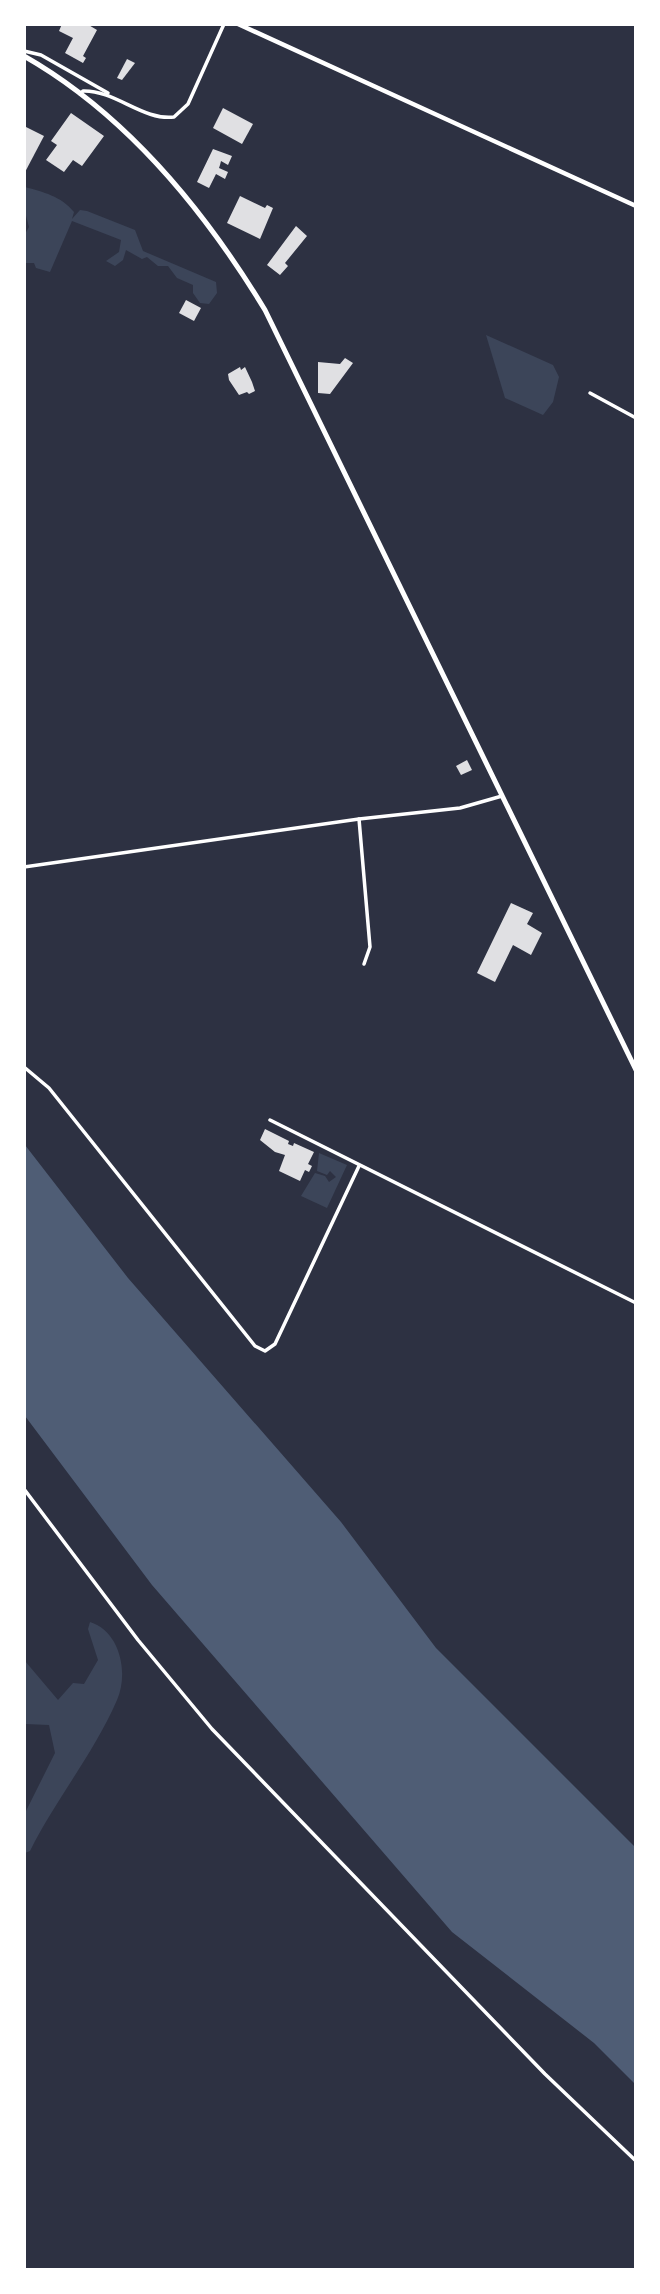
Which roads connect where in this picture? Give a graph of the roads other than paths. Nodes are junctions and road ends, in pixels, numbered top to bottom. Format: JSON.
{"nodes":[{"id":1,"x":224,"y":24,"type":"edge"},
{"id":2,"x":238,"y":24,"type":"edge"},
{"id":3,"x":24,"y":54,"type":"edge"},
{"id":4,"x":110,"y":94,"type":"junction"},
{"id":5,"x":79,"y":95,"type":"junction"},
{"id":6,"x":635,"y":206,"type":"edge"},
{"id":7,"x":590,"y":393,"type":"dead end"},
{"id":8,"x":635,"y":418,"type":"edge"},
{"id":9,"x":502,"y":796,"type":"junction"},
{"id":10,"x":359,"y":819,"type":"junction"},
{"id":11,"x":24,"y":867,"type":"edge"},
{"id":12,"x":364,"y":964,"type":"dead end"},
{"id":13,"x":24,"y":1067,"type":"edge"},
{"id":14,"x":635,"y":1070,"type":"edge"},
{"id":15,"x":270,"y":1120,"type":"dead end"},
{"id":16,"x":359,"y":1166,"type":"junction"},
{"id":17,"x":635,"y":1303,"type":"edge"},
{"id":18,"x":24,"y":1489,"type":"edge"},
{"id":19,"x":635,"y":2161,"type":"edge"}],
"edges":[{"from":1,"to":4,"type":"street"},
{"from":2,"to":6,"type":"street"},
{"from":3,"to":4,"type":"street"},
{"from":3,"to":5,"type":"main road"},
{"from":4,"to":5,"type":"street"},
{"from":5,"to":9,"type":"main road"},
{"from":7,"to":8,"type":"street"},
{"from":9,"to":10,"type":"street"},
{"from":9,"to":14,"type":"main road"},
{"from":10,"to":11,"type":"street"},
{"from":10,"to":12,"type":"street"},
{"from":13,"to":16,"type":"street"},
{"from":15,"to":16,"type":"street"},
{"from":16,"to":17,"type":"street"},
{"from":18,"to":19,"type":"street"}]}
